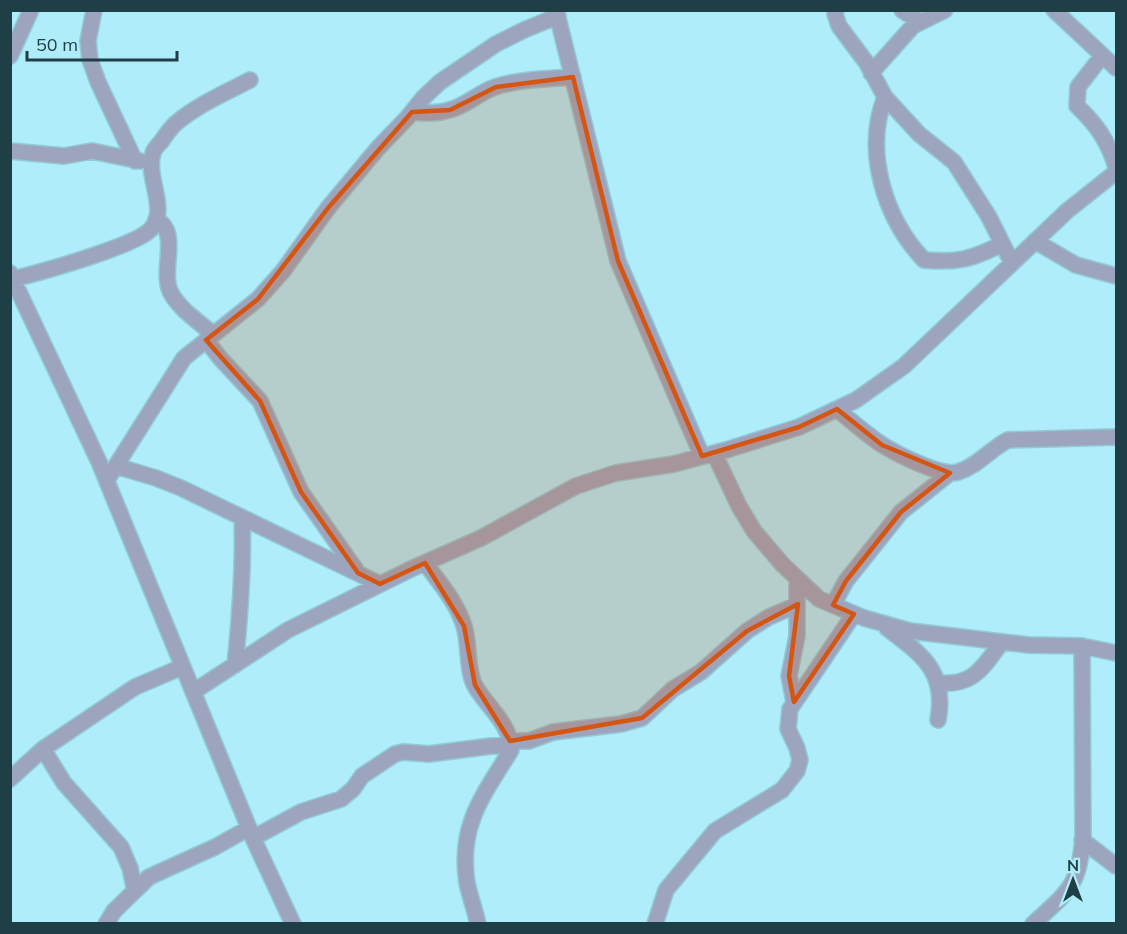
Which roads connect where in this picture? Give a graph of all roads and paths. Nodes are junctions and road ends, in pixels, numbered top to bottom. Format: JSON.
{"nodes":[{"id":1,"x":31,"y":10,"type":"edge"},
{"id":2,"x":94,"y":10,"type":"edge"},
{"id":3,"x":836,"y":10,"type":"edge"},
{"id":4,"x":902,"y":10,"type":"edge"},
{"id":5,"x":945,"y":10,"type":"edge"},
{"id":6,"x":1054,"y":10,"type":"edge"},
{"id":7,"x":557,"y":13,"type":"edge"},
{"id":8,"x":920,"y":22,"type":"junction"},
{"id":9,"x":10,"y":56,"type":"edge"},
{"id":10,"x":1102,"y":56,"type":"junction"},
{"id":11,"x":1116,"y":69,"type":"edge"},
{"id":12,"x":871,"y":73,"type":"junction"},
{"id":13,"x":573,"y":77,"type":"junction"},
{"id":14,"x":250,"y":80,"type":"dead end"},
{"id":15,"x":885,"y":97,"type":"junction"},
{"id":16,"x":412,"y":112,"type":"junction"},
{"id":17,"x":10,"y":151,"type":"edge"},
{"id":18,"x":135,"y":160,"type":"junction"},
{"id":19,"x":152,"y":163,"type":"junction"},
{"id":20,"x":1116,"y":170,"type":"edge"},
{"id":21,"x":156,"y":219,"type":"junction"},
{"id":22,"x":1035,"y":241,"type":"junction"},
{"id":23,"x":1002,"y":244,"type":"junction"},
{"id":24,"x":1012,"y":263,"type":"junction"},
{"id":25,"x":1116,"y":276,"type":"edge"},
{"id":26,"x":13,"y":286,"type":"edge"},
{"id":27,"x":210,"y":337,"type":"junction"},
{"id":28,"x":837,"y":409,"type":"junction"},
{"id":29,"x":1116,"y":437,"type":"edge"},
{"id":30,"x":708,"y":455,"type":"junction"},
{"id":31,"x":116,"y":466,"type":"junction"},
{"id":32,"x":951,"y":473,"type":"junction"},
{"id":33,"x":107,"y":480,"type":"junction"},
{"id":34,"x":242,"y":518,"type":"junction"},
{"id":35,"x":425,"y":563,"type":"junction"},
{"id":36,"x":358,"y":573,"type":"junction"},
{"id":37,"x":797,"y":578,"type":"junction"},
{"id":38,"x":381,"y":584,"type":"junction"},
{"id":39,"x":797,"y":604,"type":"junction"},
{"id":40,"x":833,"y":605,"type":"junction"},
{"id":41,"x":854,"y":614,"type":"junction"},
{"id":42,"x":881,"y":623,"type":"junction"},
{"id":43,"x":1002,"y":642,"type":"junction"},
{"id":44,"x":1082,"y":646,"type":"junction"},
{"id":45,"x":1116,"y":653,"type":"edge"},
{"id":46,"x":235,"y":665,"type":"junction"},
{"id":47,"x":182,"y":667,"type":"junction"},
{"id":48,"x":938,"y":682,"type":"junction"},
{"id":49,"x":193,"y":692,"type":"junction"},
{"id":50,"x":794,"y":702,"type":"junction"},
{"id":51,"x":938,"y":720,"type":"dead end"},
{"id":52,"x":511,"y":743,"type":"junction"},
{"id":53,"x":43,"y":749,"type":"junction"},
{"id":54,"x":10,"y":779,"type":"edge"},
{"id":55,"x":251,"y":833,"type":"junction"},
{"id":56,"x":1082,"y":840,"type":"junction"},
{"id":57,"x":1116,"y":867,"type":"edge"},
{"id":58,"x":135,"y":891,"type":"junction"},
{"id":59,"x":106,"y":924,"type":"edge"},
{"id":60,"x":293,"y":924,"type":"edge"},
{"id":61,"x":478,"y":924,"type":"edge"},
{"id":62,"x":655,"y":924,"type":"edge"},
{"id":63,"x":1034,"y":924,"type":"edge"}],
"edges":[{"from":1,"to":9,"type":"street"},
{"from":2,"to":18,"type":"street"},
{"from":3,"to":12,"type":"street"},
{"from":4,"to":8,"type":"street"},
{"from":5,"to":8,"type":"street"},
{"from":6,"to":10,"type":"street"},
{"from":7,"to":13,"type":"street"},
{"from":7,"to":16,"type":"street"},
{"from":8,"to":12,"type":"street"},
{"from":10,"to":11,"type":"street"},
{"from":10,"to":20,"type":"street"},
{"from":12,"to":15,"type":"street"},
{"from":13,"to":16,"type":"street"},
{"from":13,"to":30,"type":"street"},
{"from":14,"to":19,"type":"street"},
{"from":15,"to":23,"type":"street"},
{"from":15,"to":23,"type":"street"},
{"from":16,"to":27,"type":"street"},
{"from":17,"to":18,"type":"street"},
{"from":18,"to":19,"type":"street"},
{"from":19,"to":21,"type":"street"},
{"from":20,"to":22,"type":"street"},
{"from":21,"to":26,"type":"street"},
{"from":21,"to":27,"type":"street"},
{"from":22,"to":24,"type":"street"},
{"from":22,"to":25,"type":"street"},
{"from":23,"to":24,"type":"street"},
{"from":24,"to":28,"type":"street"},
{"from":26,"to":33,"type":"street"},
{"from":27,"to":31,"type":"street"},
{"from":27,"to":36,"type":"street"},
{"from":28,"to":30,"type":"street"},
{"from":28,"to":32,"type":"street"},
{"from":29,"to":32,"type":"street"},
{"from":30,"to":35,"type":"street"},
{"from":30,"to":37,"type":"street"},
{"from":31,"to":33,"type":"street"},
{"from":31,"to":34,"type":"street"},
{"from":32,"to":40,"type":"street"},
{"from":33,"to":47,"type":"street"},
{"from":34,"to":36,"type":"street"},
{"from":34,"to":46,"type":"street"},
{"from":35,"to":38,"type":"street"},
{"from":35,"to":52,"type":"street"},
{"from":36,"to":38,"type":"street"},
{"from":37,"to":39,"type":"street"},
{"from":37,"to":40,"type":"street"},
{"from":38,"to":46,"type":"street"},
{"from":39,"to":50,"type":"street"},
{"from":39,"to":52,"type":"street"},
{"from":40,"to":41,"type":"street"},
{"from":41,"to":42,"type":"street"},
{"from":41,"to":50,"type":"street"},
{"from":42,"to":43,"type":"street"},
{"from":42,"to":48,"type":"street"},
{"from":43,"to":44,"type":"street"},
{"from":43,"to":48,"type":"street"},
{"from":44,"to":45,"type":"street"},
{"from":44,"to":56,"type":"street"},
{"from":46,"to":49,"type":"street"},
{"from":47,"to":49,"type":"street"},
{"from":47,"to":53,"type":"street"},
{"from":48,"to":51,"type":"street"},
{"from":49,"to":55,"type":"street"},
{"from":50,"to":62,"type":"street"},
{"from":52,"to":55,"type":"street"},
{"from":52,"to":61,"type":"street"},
{"from":53,"to":54,"type":"street"},
{"from":53,"to":58,"type":"street"},
{"from":55,"to":58,"type":"street"},
{"from":55,"to":60,"type":"street"},
{"from":56,"to":57,"type":"street"},
{"from":56,"to":63,"type":"street"},
{"from":58,"to":59,"type":"street"}]}
